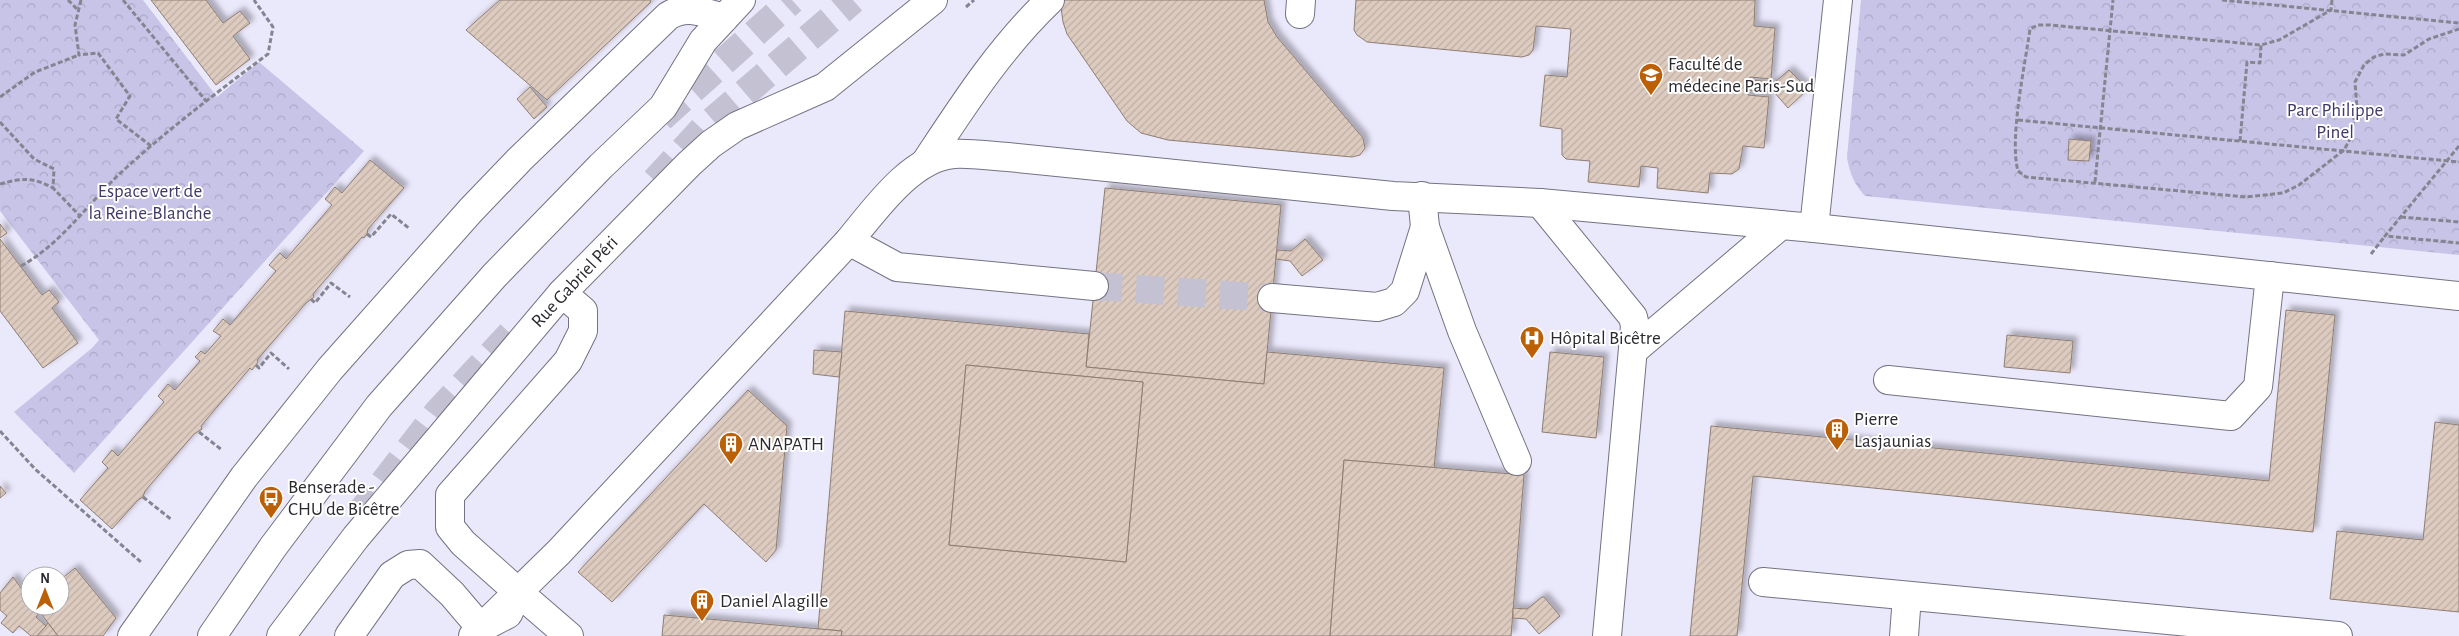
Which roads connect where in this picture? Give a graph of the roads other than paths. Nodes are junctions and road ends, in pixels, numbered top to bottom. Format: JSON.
{"nodes":[{"id":1,"x":933,"y":0,"type":"edge"},
{"id":2,"x":1050,"y":0,"type":"edge"},
{"id":3,"x":1838,"y":0,"type":"edge"},
{"id":4,"x":732,"y":9,"type":"edge"},
{"id":5,"x":925,"y":163,"type":"junction"},
{"id":6,"x":1422,"y":196,"type":"junction"},
{"id":7,"x":1540,"y":203,"type":"junction"},
{"id":8,"x":1781,"y":226,"type":"junction"},
{"id":9,"x":1425,"y":227,"type":"junction"},
{"id":10,"x":1814,"y":228,"type":"junction"},
{"id":11,"x":848,"y":240,"type":"junction"},
{"id":12,"x":2270,"y":276,"type":"junction"},
{"id":13,"x":1094,"y":286,"type":"tunnel mouth"},
{"id":14,"x":562,"y":293,"type":"junction"},
{"id":15,"x":2459,"y":296,"type":"edge"},
{"id":16,"x":1272,"y":298,"type":"tunnel mouth"},
{"id":17,"x":1634,"y":350,"type":"junction"},
{"id":18,"x":1888,"y":380,"type":"dead end"},
{"id":19,"x":1517,"y":461,"type":"dead end"},
{"id":20,"x":1763,"y":582,"type":"dead end"},
{"id":21,"x":518,"y":592,"type":"junction"},
{"id":22,"x":1907,"y":596,"type":"junction"},
{"id":23,"x":477,"y":632,"type":"edge"},
{"id":24,"x":132,"y":636,"type":"edge"},
{"id":25,"x":212,"y":636,"type":"edge"},
{"id":26,"x":281,"y":636,"type":"edge"},
{"id":27,"x":349,"y":636,"type":"edge"},
{"id":28,"x":569,"y":636,"type":"edge"},
{"id":29,"x":1607,"y":636,"type":"edge"},
{"id":30,"x":1904,"y":636,"type":"edge"},
{"id":31,"x":2338,"y":636,"type":"edge"}],
"edges":[{"from":1,"to":14,"type":"main road","name":"Rue Gabriel Péri"},
{"from":2,"to":5,"type":"main road"},
{"from":3,"to":10,"type":"main road"},
{"from":4,"to":24,"type":"main road"},
{"from":4,"to":25,"type":"main road"},
{"from":5,"to":6,"type":"main road"},
{"from":5,"to":11,"type":"main road"},
{"from":6,"to":7,"type":"main road"},
{"from":6,"to":9,"type":"main road"},
{"from":7,"to":8,"type":"main road"},
{"from":7,"to":17,"type":"main road"},
{"from":8,"to":10,"type":"main road"},
{"from":8,"to":17,"type":"main road"},
{"from":9,"to":16,"type":"main road"},
{"from":9,"to":19,"type":"main road"},
{"from":10,"to":12,"type":"main road"},
{"from":11,"to":13,"type":"main road"},
{"from":11,"to":21,"type":"main road"},
{"from":12,"to":15,"type":"main road"},
{"from":12,"to":18,"type":"main road"},
{"from":14,"to":21,"type":"main road"},
{"from":14,"to":26,"type":"main road","name":"Rue Gabriel Péri"},
{"from":17,"to":29,"type":"main road"},
{"from":20,"to":22,"type":"main road"},
{"from":21,"to":23,"type":"main road"},
{"from":21,"to":28,"type":"main road"},
{"from":22,"to":30,"type":"main road"},
{"from":22,"to":31,"type":"main road"},
{"from":23,"to":27,"type":"main road"}]}
